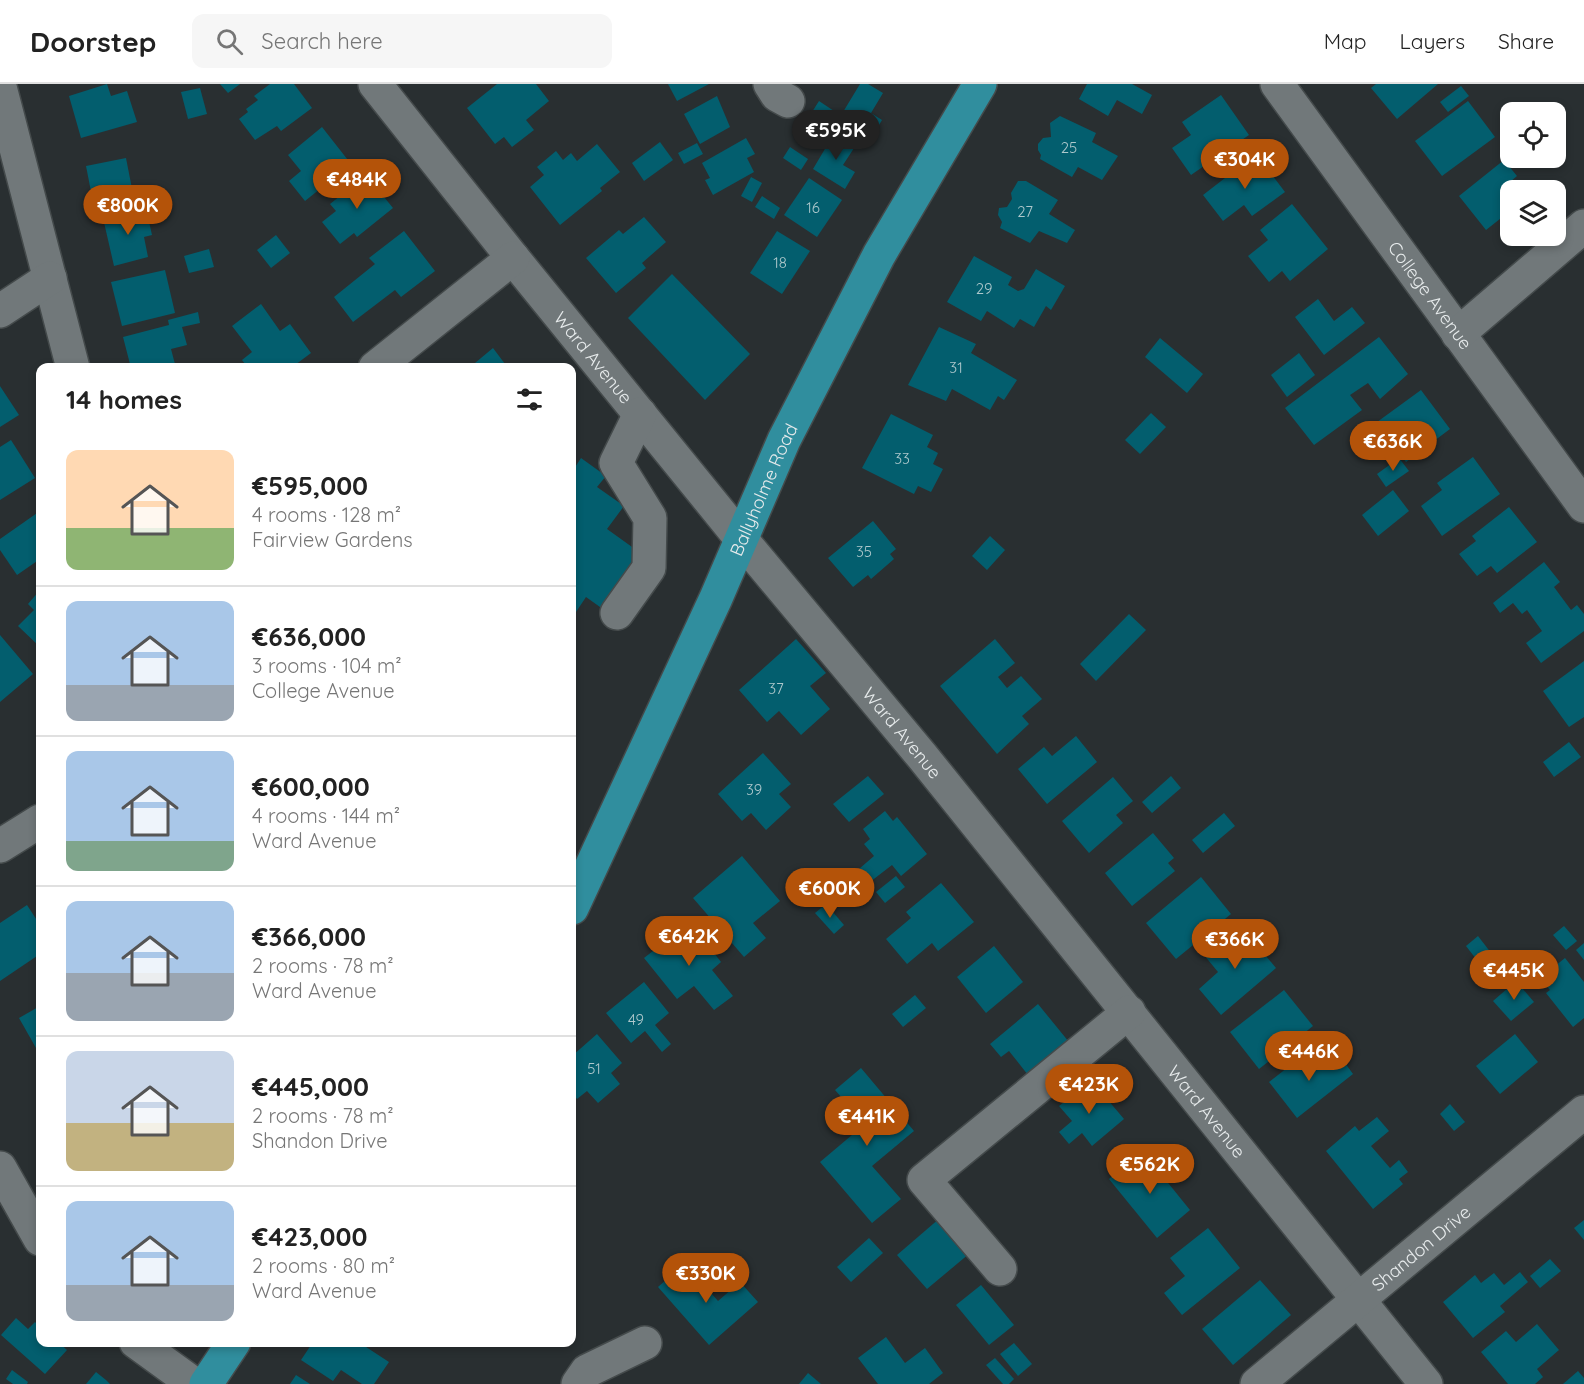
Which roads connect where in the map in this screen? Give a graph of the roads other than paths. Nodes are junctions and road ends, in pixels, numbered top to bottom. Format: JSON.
{"nodes":[{"id":1,"x":375,"y":84,"type":"edge"},
{"id":2,"x":980,"y":84,"type":"edge"},
{"id":3,"x":1277,"y":84,"type":"edge"},
{"id":4,"x":0,"y":87,"type":"edge"},
{"id":5,"x":1584,"y":226,"type":"edge"},
{"id":6,"x":513,"y":258,"type":"junction"},
{"id":7,"x":50,"y":278,"type":"junction"},
{"id":8,"x":0,"y":310,"type":"edge"},
{"id":9,"x":1458,"y":334,"type":"junction"},
{"id":10,"x":72,"y":363,"type":"edge"},
{"id":11,"x":381,"y":363,"type":"edge"},
{"id":12,"x":639,"y":414,"type":"junction"},
{"id":13,"x":1584,"y":506,"type":"edge"},
{"id":14,"x":742,"y":540,"type":"junction"},
{"id":15,"x":617,"y":613,"type":"dead end"},
{"id":16,"x":36,"y":824,"type":"edge"},
{"id":17,"x":0,"y":846,"type":"edge"},
{"id":18,"x":576,"y":899,"type":"edge"},
{"id":19,"x":1129,"y":1012,"type":"junction"},
{"id":20,"x":1584,"y":1113,"type":"edge"},
{"id":21,"x":0,"y":1168,"type":"edge"},
{"id":22,"x":36,"y":1232,"type":"edge"},
{"id":23,"x":1000,"y":1269,"type":"dead end"},
{"id":24,"x":1360,"y":1300,"type":"junction"},
{"id":25,"x":645,"y":1343,"type":"dead end"},
{"id":26,"x":143,"y":1347,"type":"edge"},
{"id":27,"x":231,"y":1347,"type":"edge"},
{"id":28,"x":194,"y":1384,"type":"edge"},
{"id":29,"x":206,"y":1384,"type":"edge"},
{"id":30,"x":578,"y":1384,"type":"edge"},
{"id":31,"x":1257,"y":1384,"type":"edge"},
{"id":32,"x":1426,"y":1384,"type":"edge"}],
"edges":[{"from":1,"to":6,"type":"street","name":"Ward Avenue"},
{"from":2,"to":14,"type":"main road","name":"Ballyholme Road"},
{"from":3,"to":9,"type":"street","name":"College Avenue"},
{"from":4,"to":7,"type":"street"},
{"from":5,"to":9,"type":"street"},
{"from":6,"to":11,"type":"street"},
{"from":6,"to":12,"type":"street","name":"Ward Avenue"},
{"from":7,"to":8,"type":"street"},
{"from":7,"to":10,"type":"street"},
{"from":9,"to":13,"type":"street","name":"College Avenue"},
{"from":12,"to":14,"type":"street","name":"Ward Avenue"},
{"from":12,"to":15,"type":"street"},
{"from":14,"to":18,"type":"main road","name":"Ballyholme Road"},
{"from":14,"to":19,"type":"street","name":"Ward Avenue"},
{"from":16,"to":17,"type":"street"},
{"from":19,"to":23,"type":"street"},
{"from":19,"to":24,"type":"street","name":"Ward Avenue"},
{"from":20,"to":24,"type":"street","name":"Shandon Drive"},
{"from":21,"to":22,"type":"street"},
{"from":24,"to":31,"type":"street","name":"Shandon Drive"},
{"from":24,"to":32,"type":"street","name":"Ward Avenue"},
{"from":25,"to":30,"type":"street"},
{"from":26,"to":28,"type":"street"},
{"from":27,"to":29,"type":"main road"}]}
